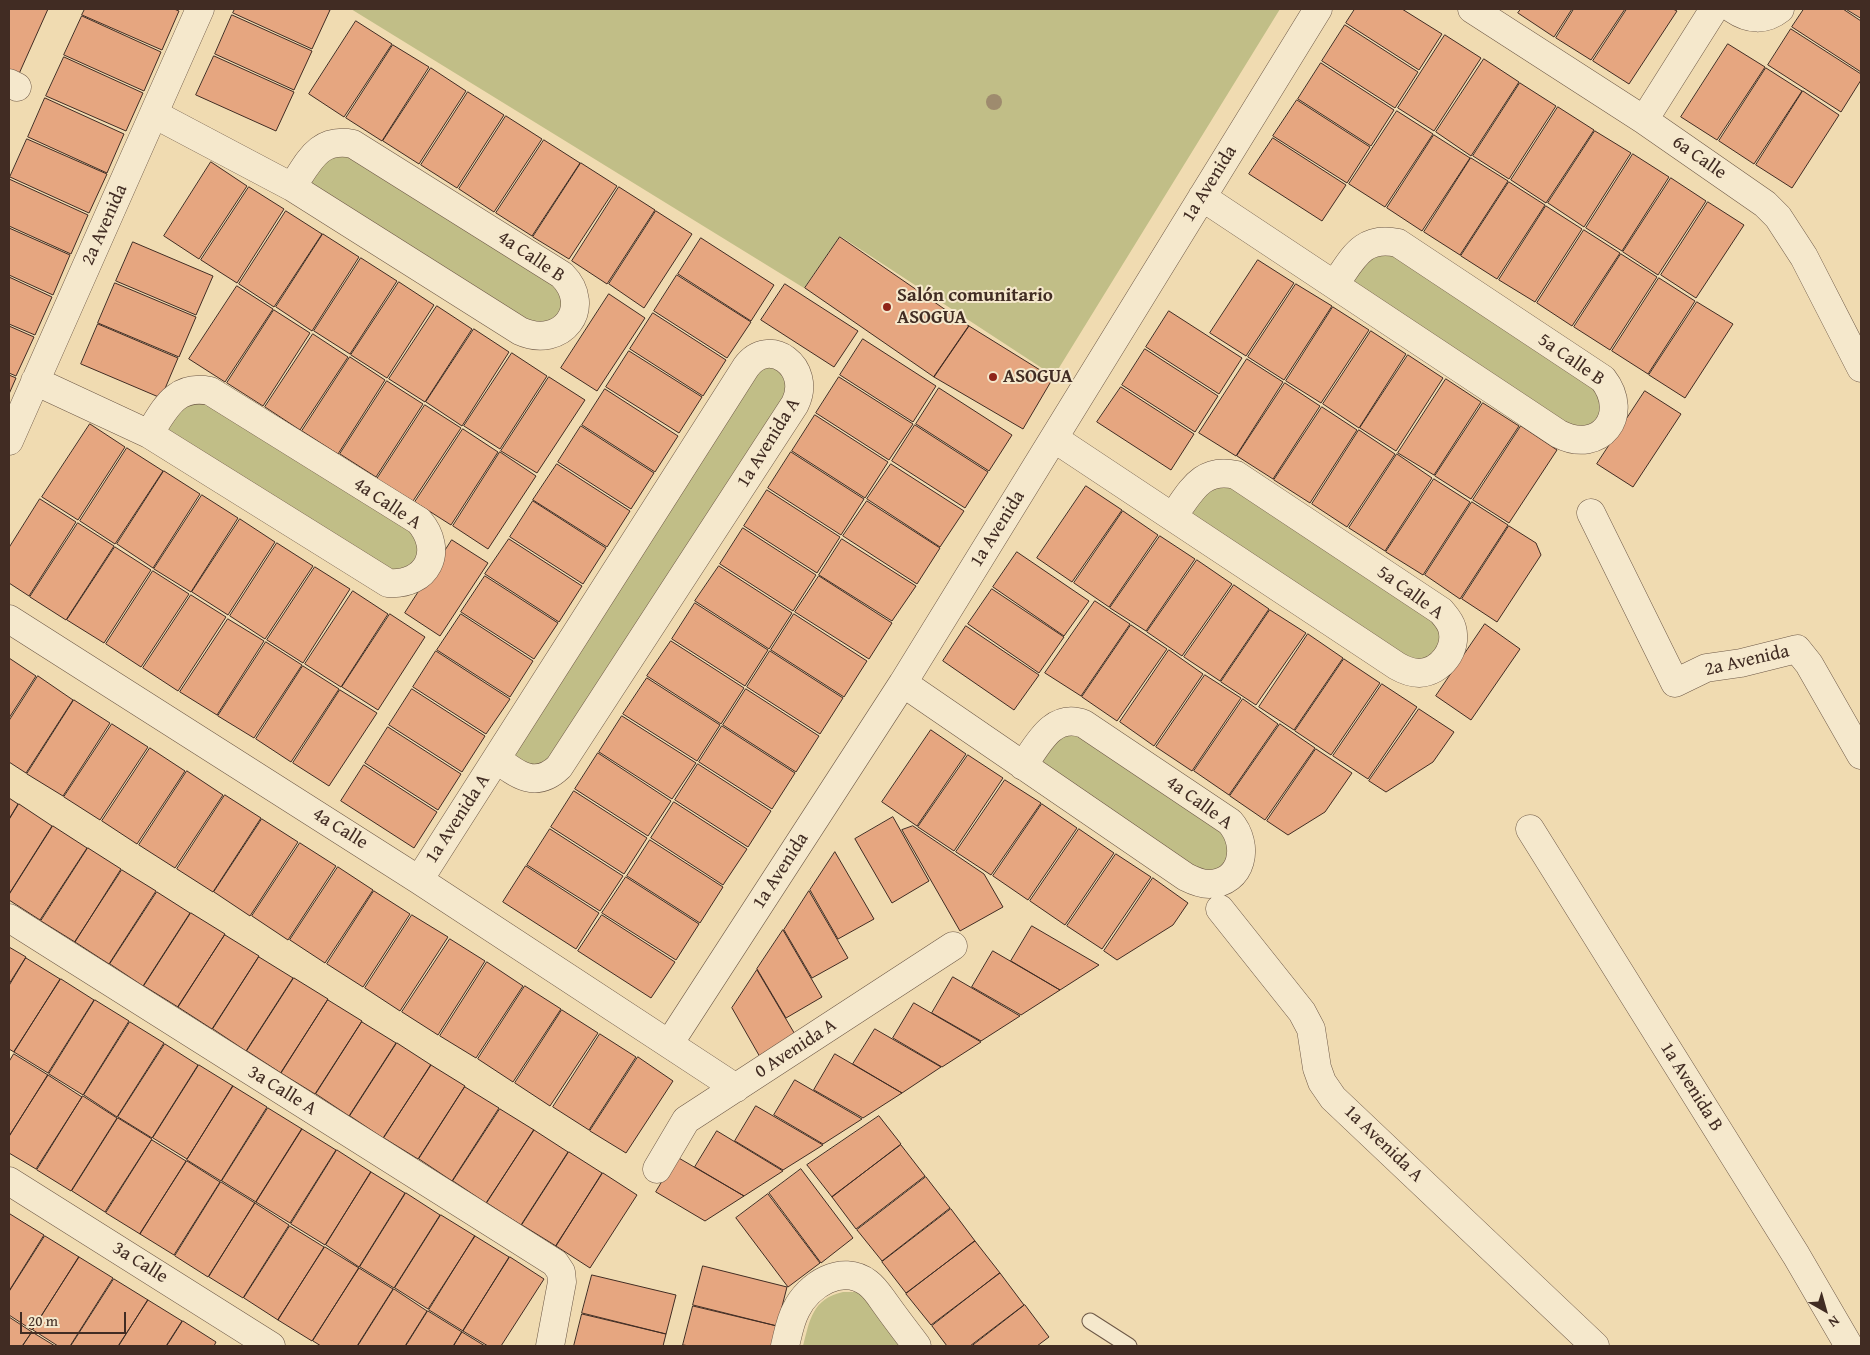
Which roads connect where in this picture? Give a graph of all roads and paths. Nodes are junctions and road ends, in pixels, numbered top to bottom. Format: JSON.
{"nodes":[{"id":1,"x":200,"y":9,"type":"edge"},
{"id":2,"x":1318,"y":9,"type":"edge"},
{"id":3,"x":1472,"y":9,"type":"edge"},
{"id":4,"x":1714,"y":9,"type":"edge"},
{"id":5,"x":1733,"y":9,"type":"edge"},
{"id":6,"x":1780,"y":9,"type":"edge"},
{"id":7,"x":154,"y":114,"type":"junction"},
{"id":8,"x":1644,"y":120,"type":"junction"},
{"id":9,"x":292,"y":187,"type":"junction"},
{"id":10,"x":1202,"y":197,"type":"junction"},
{"id":11,"x":1335,"y":284,"type":"junction"},
{"id":12,"x":1861,"y":368,"type":"edge"},
{"id":13,"x":35,"y":381,"type":"junction"},
{"id":14,"x":149,"y":434,"type":"junction"},
{"id":15,"x":1054,"y":439,"type":"junction"},
{"id":16,"x":9,"y":440,"type":"edge"},
{"id":17,"x":1591,"y":513,"type":"dead end"},
{"id":18,"x":1173,"y":516,"type":"junction"},
{"id":19,"x":9,"y":619,"type":"edge"},
{"id":20,"x":903,"y":683,"type":"junction"},
{"id":21,"x":1861,"y":755,"type":"edge"},
{"id":22,"x":497,"y":759,"type":"junction"},
{"id":23,"x":1023,"y":766,"type":"junction"},
{"id":24,"x":1530,"y":829,"type":"dead end"},
{"id":25,"x":419,"y":880,"type":"junction"},
{"id":26,"x":1220,"y":908,"type":"dead end"},
{"id":27,"x":9,"y":918,"type":"edge"},
{"id":28,"x":953,"y":946,"type":"dead end"},
{"id":29,"x":669,"y":1044,"type":"junction"},
{"id":30,"x":736,"y":1088,"type":"junction"},
{"id":31,"x":657,"y":1169,"type":"dead end"},
{"id":32,"x":9,"y":1181,"type":"edge"},
{"id":33,"x":1090,"y":1321,"type":"dead end"},
{"id":34,"x":271,"y":1346,"type":"edge"},
{"id":35,"x":550,"y":1346,"type":"edge"},
{"id":36,"x":785,"y":1346,"type":"edge"},
{"id":37,"x":917,"y":1346,"type":"edge"},
{"id":38,"x":1129,"y":1346,"type":"edge"},
{"id":39,"x":1595,"y":1346,"type":"edge"},
{"id":40,"x":1849,"y":1346,"type":"edge"}],
"edges":[{"from":1,"to":7,"type":"street","name":"2a Avenida"},
{"from":2,"to":10,"type":"street","name":"1a Avenida"},
{"from":3,"to":8,"type":"street","name":"6a Calle"},
{"from":4,"to":8,"type":"street"},
{"from":5,"to":6,"type":"street"},
{"from":7,"to":9,"type":"street","name":"4a Calle B"},
{"from":7,"to":13,"type":"street","name":"2a Avenida"},
{"from":8,"to":12,"type":"street","name":"6a Calle"},
{"from":9,"to":9,"type":"street","name":"4a Calle B"},
{"from":10,"to":11,"type":"street","name":"5a Calle B"},
{"from":10,"to":15,"type":"street","name":"1a Avenida"},
{"from":11,"to":11,"type":"street","name":"5a Calle B"},
{"from":13,"to":14,"type":"street","name":"4a Calle A"},
{"from":13,"to":16,"type":"street","name":"2a Avenida"},
{"from":14,"to":14,"type":"street","name":"4a Calle A"},
{"from":15,"to":18,"type":"street","name":"5a Calle A"},
{"from":15,"to":20,"type":"street","name":"1a Avenida"},
{"from":17,"to":21,"type":"street","name":"2a Avenida"},
{"from":18,"to":18,"type":"street","name":"5a Calle A"},
{"from":19,"to":25,"type":"street","name":"4a Calle"},
{"from":20,"to":23,"type":"street","name":"4a Calle A"},
{"from":20,"to":29,"type":"street","name":"1a Avenida"},
{"from":22,"to":22,"type":"street","name":"1a Avenida A"},
{"from":22,"to":25,"type":"street","name":"1a Avenida A"},
{"from":23,"to":23,"type":"street","name":"4a Calle A"},
{"from":24,"to":40,"type":"street","name":"1a Avenida B"},
{"from":25,"to":29,"type":"street","name":"4a Calle"},
{"from":26,"to":39,"type":"street","name":"1a Avenida A"},
{"from":27,"to":35,"type":"street","name":"3a Calle A"},
{"from":28,"to":30,"type":"street","name":"0 Avenida A"},
{"from":29,"to":30,"type":"street","name":"4a Calle"},
{"from":30,"to":31,"type":"street","name":"0 Avenida A"},
{"from":32,"to":34,"type":"street","name":"3a Calle"},
{"from":33,"to":38,"type":"lane"},
{"from":36,"to":37,"type":"street"}]}
